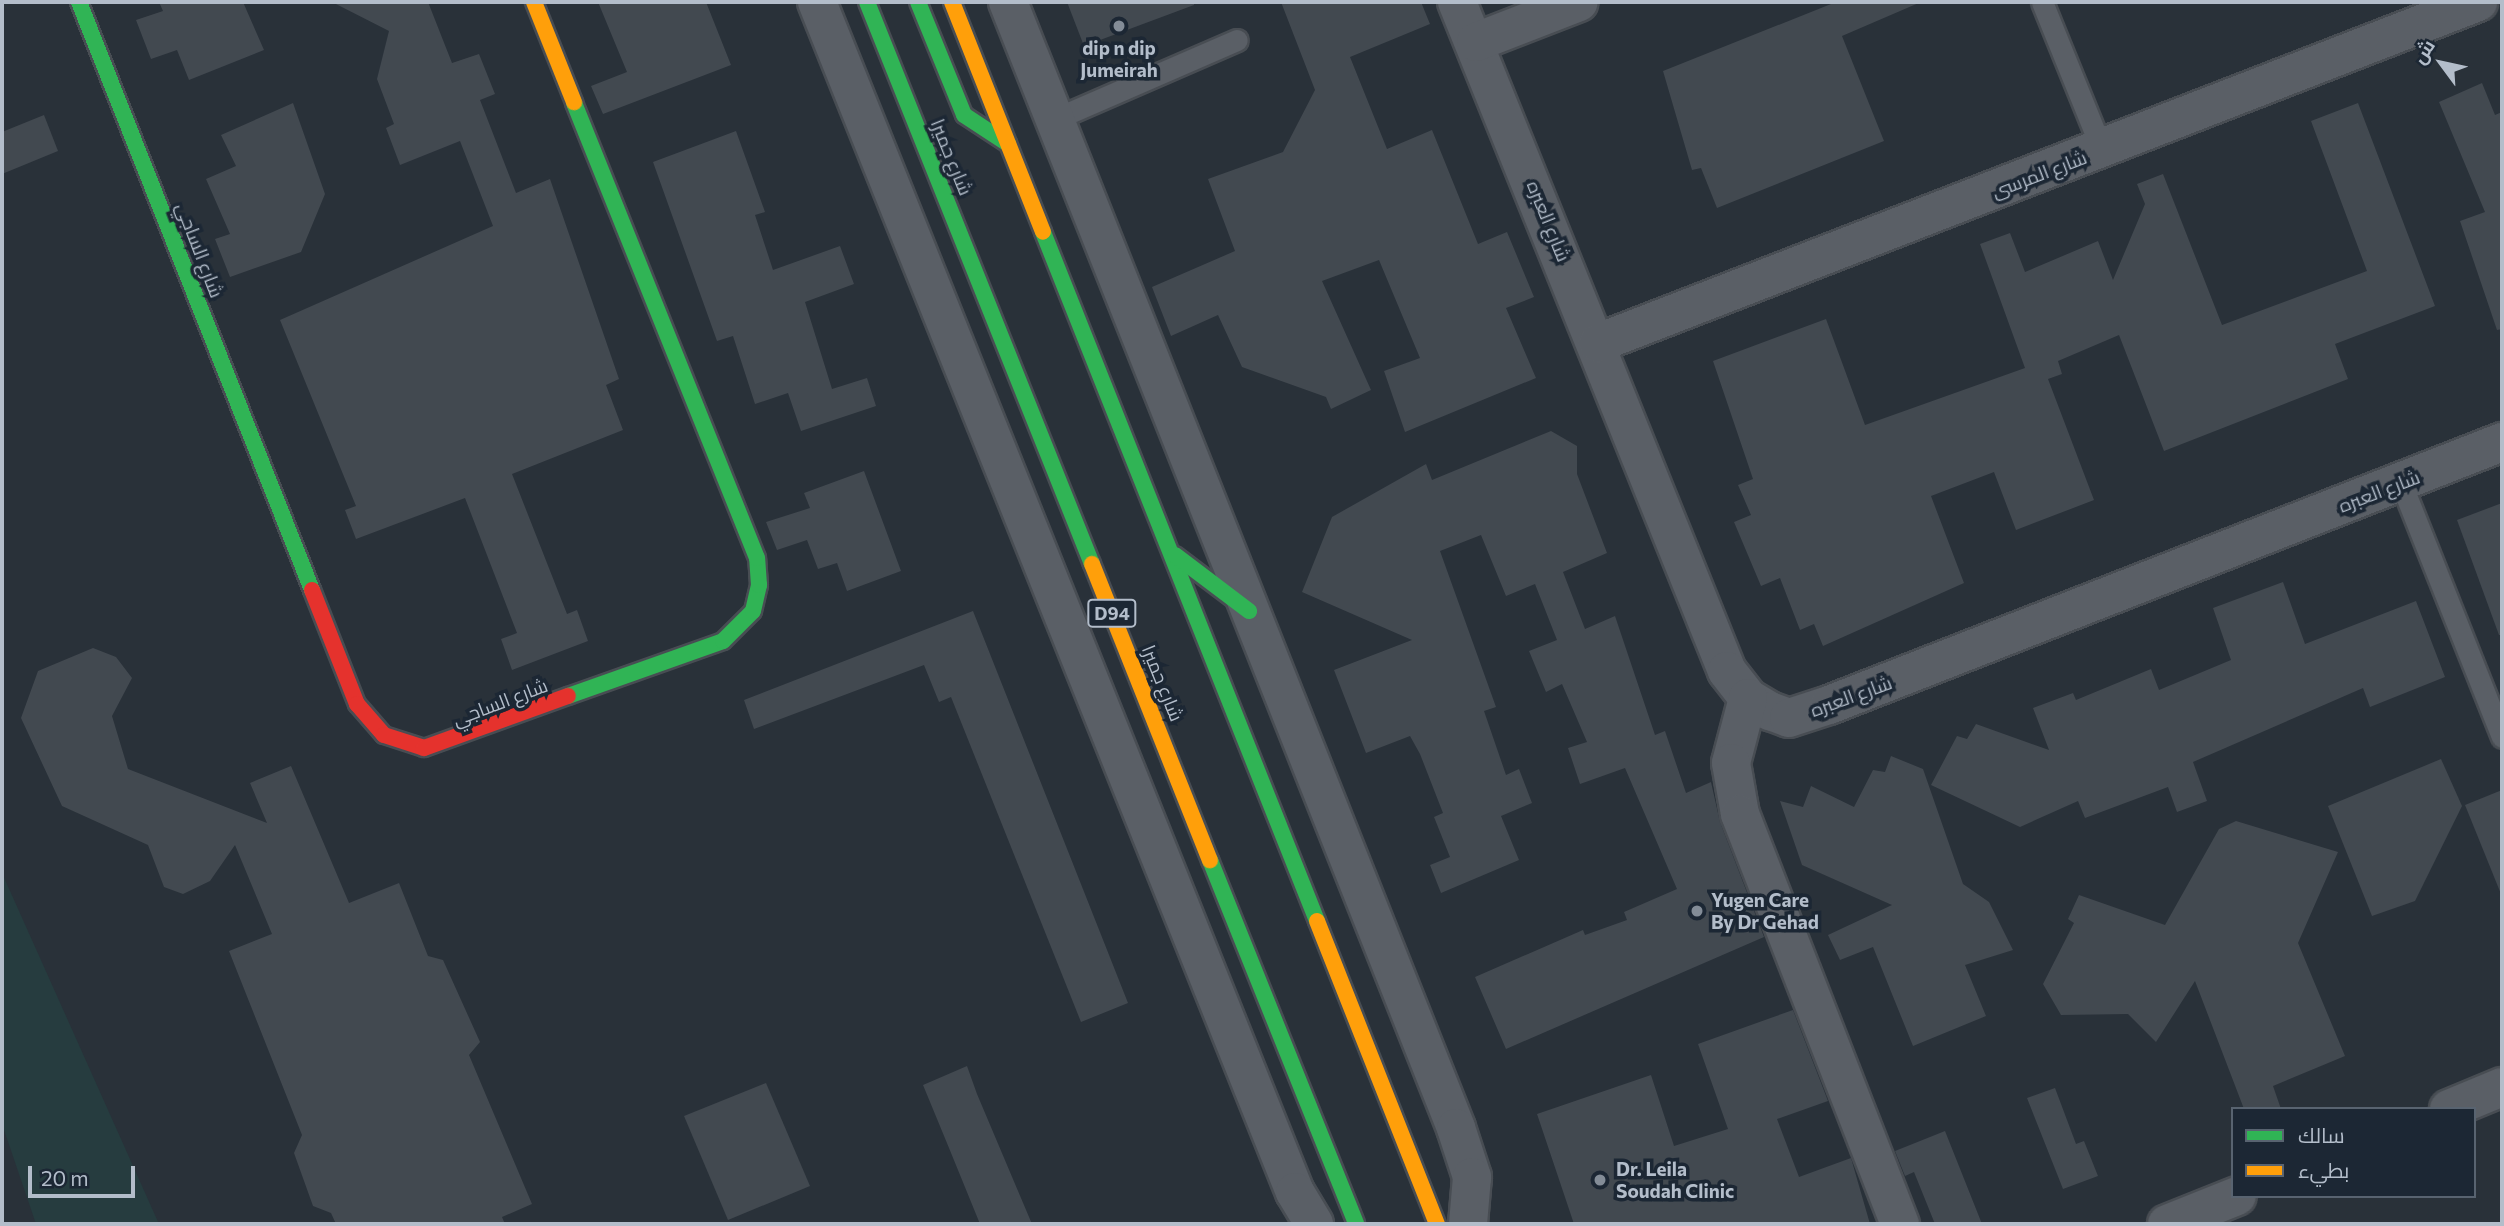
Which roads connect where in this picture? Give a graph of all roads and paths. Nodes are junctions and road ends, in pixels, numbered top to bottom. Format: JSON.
{"nodes":[{"id":1,"x":79,"y":2,"type":"edge"},
{"id":2,"x":534,"y":2,"type":"edge"},
{"id":3,"x":817,"y":2,"type":"edge"},
{"id":4,"x":867,"y":2,"type":"edge"},
{"id":5,"x":918,"y":2,"type":"edge"},
{"id":6,"x":952,"y":2,"type":"edge"},
{"id":7,"x":1008,"y":2,"type":"edge"},
{"id":8,"x":1457,"y":2,"type":"edge"},
{"id":9,"x":1578,"y":2,"type":"edge"},
{"id":10,"x":2042,"y":2,"type":"edge"},
{"id":11,"x":2477,"y":2,"type":"edge"},
{"id":12,"x":1237,"y":40,"type":"dead end"},
{"id":13,"x":1476,"y":42,"type":"junction"},
{"id":14,"x":1055,"y":119,"type":"junction"},
{"id":15,"x":1008,"y":144,"type":"junction"},
{"id":16,"x":2102,"y":150,"type":"junction"},
{"id":17,"x":1598,"y":343,"type":"junction"},
{"id":18,"x":2502,"y":442,"type":"edge"},
{"id":19,"x":2401,"y":483,"type":"junction"},
{"id":20,"x":1175,"y":555,"type":"junction"},
{"id":21,"x":1249,"y":611,"type":"junction"},
{"id":22,"x":1748,"y":698,"type":"junction"},
{"id":23,"x":2502,"y":737,"type":"edge"},
{"id":24,"x":2502,"y":1087,"type":"edge"},
{"id":25,"x":2454,"y":1107,"type":"edge"},
{"id":26,"x":2220,"y":1210,"type":"edge"},
{"id":27,"x":1314,"y":1224,"type":"edge"},
{"id":28,"x":1356,"y":1224,"type":"edge"},
{"id":29,"x":1437,"y":1224,"type":"edge"},
{"id":30,"x":1468,"y":1224,"type":"edge"},
{"id":31,"x":1900,"y":1224,"type":"edge"},
{"id":32,"x":2167,"y":1224,"type":"edge"}],
"edges":[{"from":1,"to":2,"type":"main road","name":"شارع الساجي"},
{"from":3,"to":27,"type":"street"},
{"from":4,"to":28,"type":"main road","name":"شارع جميرا","number":"D94"},
{"from":5,"to":15,"type":"main road"},
{"from":6,"to":15,"type":"main road"},
{"from":7,"to":14,"type":"street"},
{"from":8,"to":13,"type":"street","name":"شارع العبره"},
{"from":9,"to":13,"type":"street"},
{"from":10,"to":16,"type":"lane"},
{"from":11,"to":16,"type":"street","name":"شارع المرسى"},
{"from":12,"to":14,"type":"lane"},
{"from":13,"to":17,"type":"street","name":"شارع العبره"},
{"from":14,"to":21,"type":"street"},
{"from":15,"to":20,"type":"main road"},
{"from":16,"to":17,"type":"street","name":"شارع المرسى"},
{"from":17,"to":22,"type":"street","name":"شارع العبره"},
{"from":18,"to":19,"type":"street","name":"شارع العبره"},
{"from":19,"to":22,"type":"street","name":"شارع العبره"},
{"from":19,"to":23,"type":"lane"},
{"from":20,"to":21,"type":"main road"},
{"from":20,"to":29,"type":"main road"},
{"from":21,"to":30,"type":"street"},
{"from":22,"to":31,"type":"street"},
{"from":24,"to":25,"type":"street"},
{"from":26,"to":32,"type":"street"}]}
